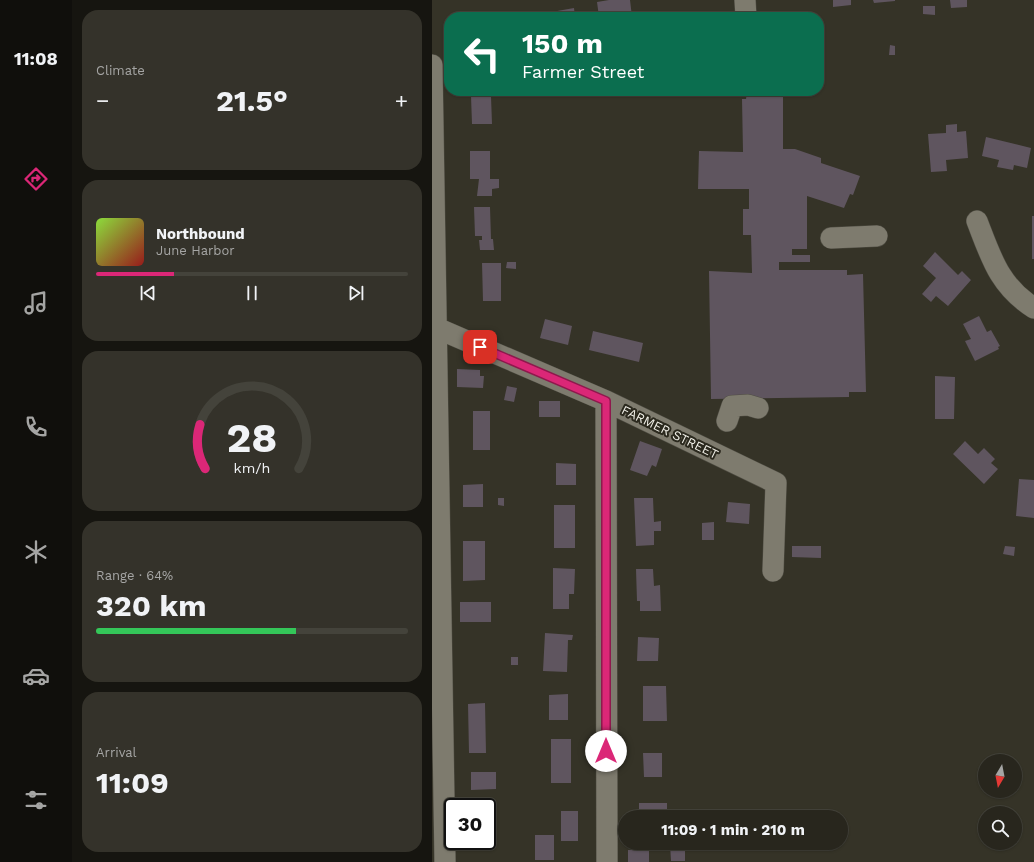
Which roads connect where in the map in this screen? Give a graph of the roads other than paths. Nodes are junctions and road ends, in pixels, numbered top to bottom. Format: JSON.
{"nodes":[{"id":1,"x":745,"y":0,"type":"edge"},
{"id":2,"x":746,"y":12,"type":"edge"},
{"id":3,"x":432,"y":65,"type":"edge"},
{"id":4,"x":977,"y":221,"type":"dead end"},
{"id":5,"x":877,"y":236,"type":"dead end"},
{"id":6,"x":831,"y":238,"type":"dead end"},
{"id":7,"x":1034,"y":308,"type":"edge"},
{"id":8,"x":435,"y":327,"type":"edge"},
{"id":9,"x":606,"y":401,"type":"junction"},
{"id":10,"x":758,"y":408,"type":"dead end"},
{"id":11,"x":727,"y":421,"type":"dead end"},
{"id":12,"x":774,"y":570,"type":"dead end"},
{"id":13,"x":437,"y":678,"type":"edge"},
{"id":14,"x":445,"y":862,"type":"edge"},
{"id":15,"x":607,"y":862,"type":"edge"}],
"edges":[{"from":1,"to":2,"type":"street"},
{"from":3,"to":8,"type":"street"},
{"from":4,"to":7,"type":"street"},
{"from":5,"to":6,"type":"street"},
{"from":8,"to":9,"type":"street","name":"FARMER STREET"},
{"from":8,"to":13,"type":"street"},
{"from":9,"to":12,"type":"street","name":"FARMER STREET"},
{"from":9,"to":15,"type":"street"},
{"from":10,"to":11,"type":"street"},
{"from":13,"to":14,"type":"street"}]}
